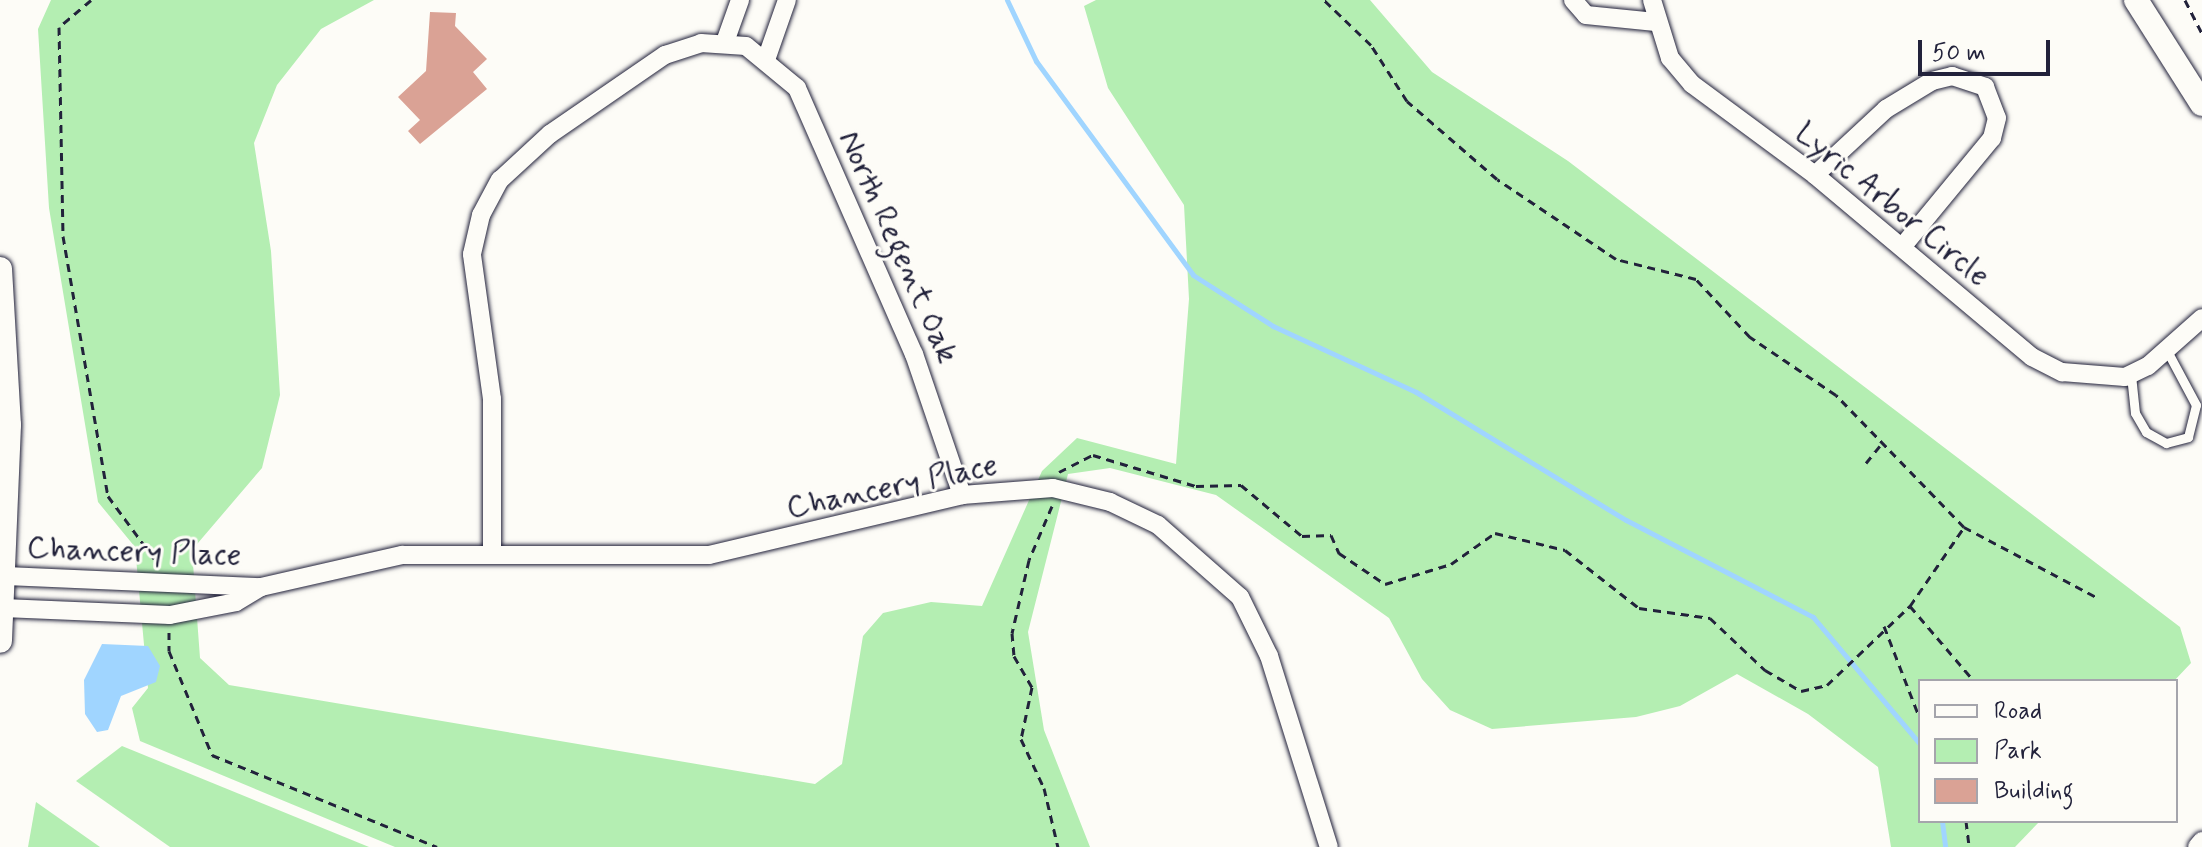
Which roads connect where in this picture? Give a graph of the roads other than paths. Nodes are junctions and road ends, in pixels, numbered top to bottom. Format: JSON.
{"nodes":[{"id":1,"x":740,"y":0,"type":"edge"},
{"id":2,"x":787,"y":0,"type":"edge"},
{"id":3,"x":1573,"y":0,"type":"edge"},
{"id":4,"x":1652,"y":0,"type":"edge"},
{"id":5,"x":2136,"y":0,"type":"edge"},
{"id":6,"x":1656,"y":22,"type":"junction"},
{"id":7,"x":725,"y":42,"type":"junction"},
{"id":8,"x":767,"y":57,"type":"junction"},
{"id":9,"x":2202,"y":104,"type":"edge"},
{"id":10,"x":1815,"y":175,"type":"junction"},
{"id":11,"x":1902,"y":247,"type":"junction"},
{"id":12,"x":0,"y":269,"type":"edge"},
{"id":13,"x":2202,"y":318,"type":"edge"},
{"id":14,"x":2167,"y":351,"type":"junction"},
{"id":15,"x":2131,"y":375,"type":"junction"},
{"id":16,"x":4,"y":404,"type":"edge"},
{"id":17,"x":962,"y":495,"type":"junction"},
{"id":18,"x":492,"y":554,"type":"junction"},
{"id":19,"x":6,"y":576,"type":"junction"},
{"id":20,"x":261,"y":587,"type":"junction"},
{"id":21,"x":3,"y":608,"type":"junction"},
{"id":22,"x":0,"y":641,"type":"edge"},
{"id":23,"x":2202,"y":841,"type":"edge"},
{"id":24,"x":1329,"y":847,"type":"edge"},
{"id":25,"x":2197,"y":847,"type":"edge"}],
"edges":[{"from":1,"to":7,"type":"street"},
{"from":2,"to":8,"type":"street"},
{"from":3,"to":6,"type":"street"},
{"from":4,"to":6,"type":"street","name":"Lyric Arbor Circle"},
{"from":5,"to":9,"type":"street"},
{"from":6,"to":10,"type":"street","name":"Lyric Arbor Circle"},
{"from":7,"to":8,"type":"street","name":"North Regent Oak"},
{"from":7,"to":18,"type":"street"},
{"from":8,"to":17,"type":"street","name":"North Regent Oak"},
{"from":10,"to":11,"type":"street","name":"Lyric Arbor Circle"},
{"from":10,"to":11,"type":"street"},
{"from":11,"to":15,"type":"street","name":"Lyric Arbor Circle"},
{"from":12,"to":16,"type":"street"},
{"from":13,"to":14,"type":"street","name":"Lyric Arbor Circle"},
{"from":14,"to":15,"type":"street","name":"Lyric Arbor Circle"},
{"from":14,"to":15,"type":"lane"},
{"from":16,"to":19,"type":"street"},
{"from":17,"to":18,"type":"street","name":"Chancery Place"},
{"from":17,"to":24,"type":"street","name":"Chancery Place"},
{"from":18,"to":20,"type":"street","name":"Chancery Place"},
{"from":19,"to":20,"type":"street","name":"Chancery Place"},
{"from":19,"to":21,"type":"street"},
{"from":20,"to":21,"type":"street","name":"Chancery Place"},
{"from":21,"to":22,"type":"street"},
{"from":23,"to":25,"type":"street"}]}
